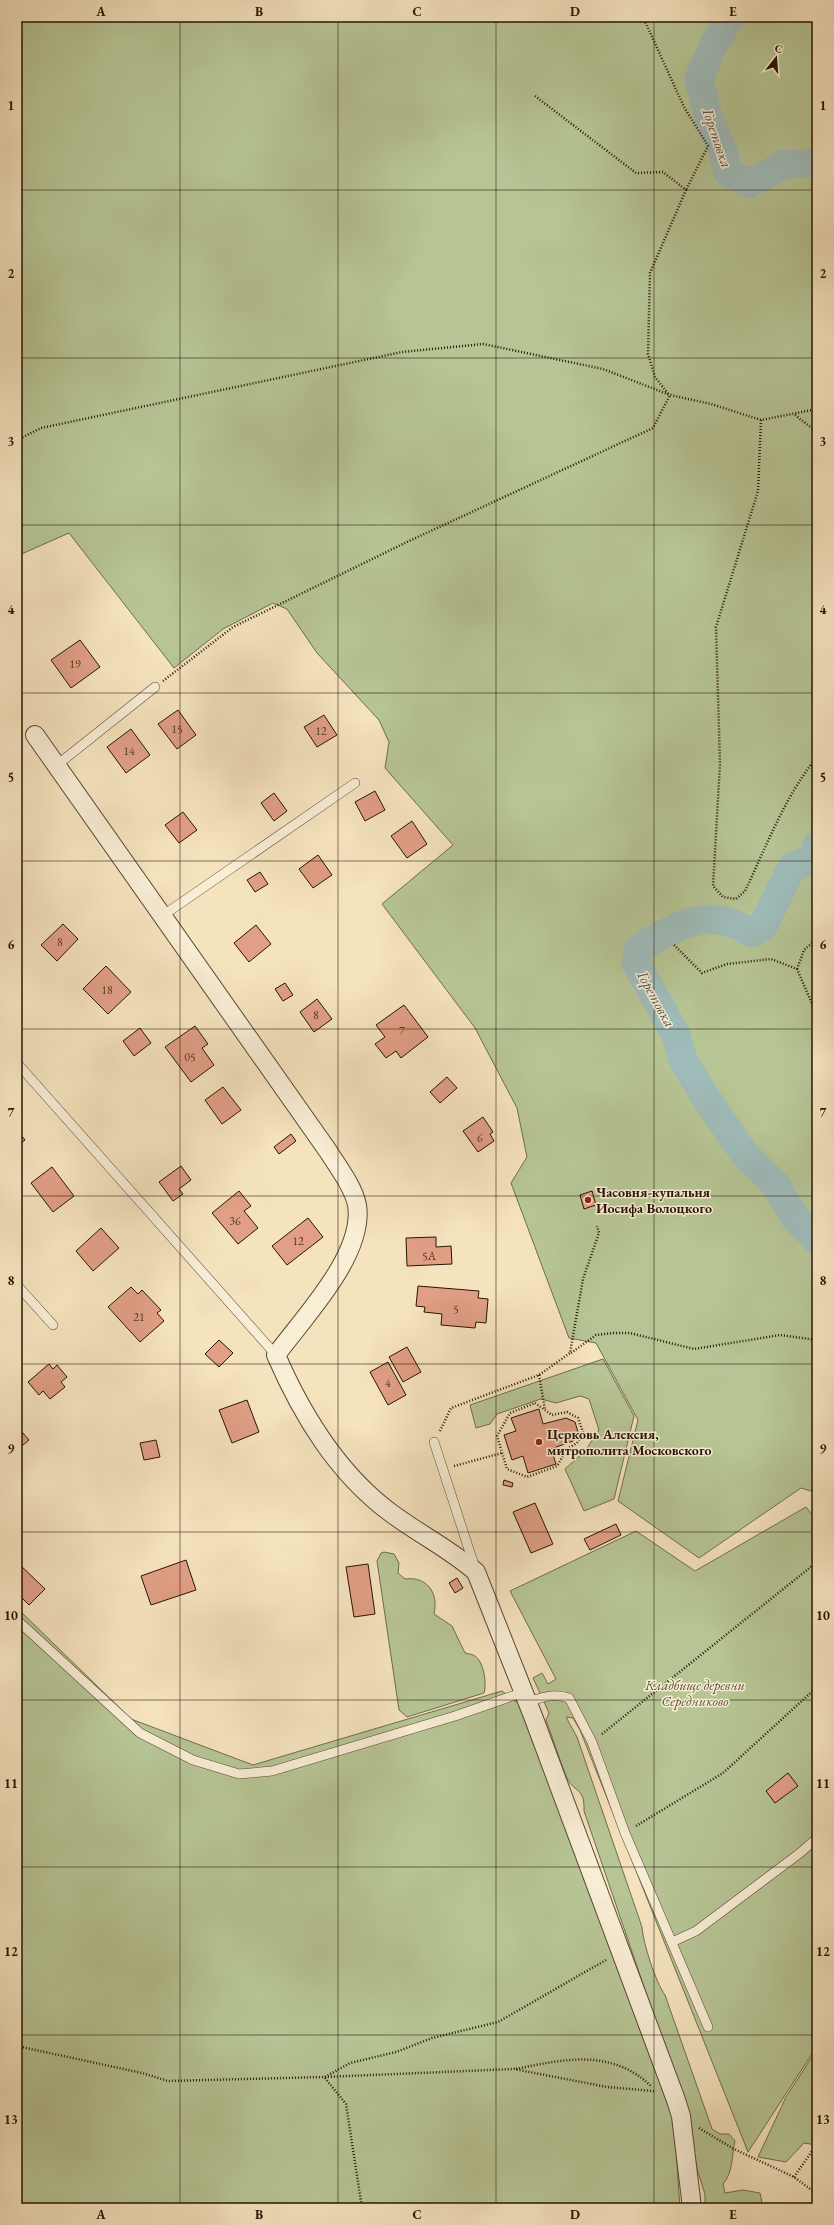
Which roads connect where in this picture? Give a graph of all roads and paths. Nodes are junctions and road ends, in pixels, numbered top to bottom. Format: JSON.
{"nodes":[{"id":1,"x":643,"y":17,"type":"edge"},
{"id":2,"x":535,"y":96,"type":"dead end"},
{"id":3,"x":686,"y":190,"type":"junction"},
{"id":4,"x":670,"y":395,"type":"junction"},
{"id":5,"x":817,"y":409,"type":"edge"},
{"id":6,"x":795,"y":415,"type":"junction"},
{"id":7,"x":761,"y":420,"type":"junction"},
{"id":8,"x":817,"y":432,"type":"edge"},
{"id":9,"x":17,"y":440,"type":"edge"},
{"id":10,"x":155,"y":687,"type":"joint"},
{"id":11,"x":35,"y":735,"type":"dead end"},
{"id":12,"x":817,"y":757,"type":"edge"},
{"id":13,"x":57,"y":765,"type":"junction"},
{"id":14,"x":355,"y":783,"type":"dead end"},
{"id":15,"x":162,"y":916,"type":"junction"},
{"id":16,"x":817,"y":939,"type":"edge"},
{"id":17,"x":674,"y":945,"type":"dead end"},
{"id":18,"x":797,"y":969,"type":"junction"},
{"id":19,"x":817,"y":1015,"type":"edge"},
{"id":20,"x":17,"y":1063,"type":"edge"},
{"id":21,"x":597,"y":1226,"type":"dead end"},
{"id":22,"x":17,"y":1285,"type":"edge"},
{"id":23,"x":54,"y":1325,"type":"dead end"},
{"id":24,"x":817,"y":1340,"type":"edge"},
{"id":25,"x":570,"y":1353,"type":"junction"},
{"id":26,"x":276,"y":1355,"type":"junction"},
{"id":27,"x":539,"y":1375,"type":"junction"},
{"id":28,"x":545,"y":1411,"type":"junction"},
{"id":29,"x":434,"y":1442,"type":"joint"},
{"id":30,"x":502,"y":1453,"type":"junction"},
{"id":31,"x":467,"y":1462,"type":"dead end"},
{"id":32,"x":817,"y":1562,"type":"edge"},
{"id":33,"x":476,"y":1572,"type":"junction"},
{"id":34,"x":17,"y":1620,"type":"edge"},
{"id":35,"x":817,"y":1688,"type":"edge"},
{"id":36,"x":526,"y":1697,"type":"junction"},
{"id":37,"x":592,"y":1742,"type":"junction"},
{"id":38,"x":625,"y":1833,"type":"junction"},
{"id":39,"x":817,"y":1838,"type":"edge"},
{"id":40,"x":672,"y":1942,"type":"junction"},
{"id":41,"x":620,"y":1951,"type":"junction"},
{"id":42,"x":708,"y":2027,"type":"dead end"},
{"id":43,"x":17,"y":2046,"type":"edge"},
{"id":44,"x":514,"y":2069,"type":"junction"},
{"id":45,"x":324,"y":2077,"type":"junction"},
{"id":46,"x":681,"y":2116,"type":"junction"},
{"id":47,"x":817,"y":2144,"type":"edge"},
{"id":48,"x":794,"y":2177,"type":"junction"},
{"id":49,"x":817,"y":2194,"type":"edge"},
{"id":50,"x":362,"y":2208,"type":"edge"},
{"id":51,"x":692,"y":2208,"type":"edge"}],
"edges":[{"from":1,"to":3,"type":"path"},
{"from":2,"to":3,"type":"path"},
{"from":3,"to":4,"type":"path"},
{"from":4,"to":7,"type":"path"},
{"from":4,"to":9,"type":"path"},
{"from":4,"to":10,"type":"path"},
{"from":5,"to":6,"type":"path"},
{"from":6,"to":7,"type":"path"},
{"from":6,"to":8,"type":"path"},
{"from":7,"to":12,"type":"path"},
{"from":10,"to":13,"type":"lane"},
{"from":11,"to":13,"type":"street"},
{"from":13,"to":15,"type":"street"},
{"from":14,"to":15,"type":"lane"},
{"from":15,"to":26,"type":"street"},
{"from":16,"to":18,"type":"path"},
{"from":17,"to":18,"type":"path"},
{"from":18,"to":19,"type":"path"},
{"from":20,"to":26,"type":"lane"},
{"from":21,"to":25,"type":"path"},
{"from":22,"to":23,"type":"lane"},
{"from":24,"to":25,"type":"path"},
{"from":25,"to":27,"type":"path"},
{"from":26,"to":33,"type":"street"},
{"from":27,"to":28,"type":"path"},
{"from":27,"to":29,"type":"path"},
{"from":28,"to":30,"type":"path"},
{"from":28,"to":30,"type":"path"},
{"from":29,"to":33,"type":"lane"},
{"from":30,"to":31,"type":"path"},
{"from":32,"to":37,"type":"path"},
{"from":33,"to":36,"type":"street"},
{"from":34,"to":36,"type":"lane"},
{"from":35,"to":38,"type":"path"},
{"from":36,"to":37,"type":"lane"},
{"from":36,"to":41,"type":"street"},
{"from":37,"to":38,"type":"lane"},
{"from":38,"to":40,"type":"lane"},
{"from":39,"to":40,"type":"lane"},
{"from":40,"to":42,"type":"lane"},
{"from":41,"to":45,"type":"path"},
{"from":41,"to":46,"type":"street"},
{"from":43,"to":45,"type":"path"},
{"from":44,"to":44,"type":"path"},
{"from":44,"to":45,"type":"path"},
{"from":45,"to":50,"type":"path"},
{"from":46,"to":48,"type":"path"},
{"from":46,"to":51,"type":"street"},
{"from":47,"to":48,"type":"path"},
{"from":48,"to":49,"type":"path"}]}
